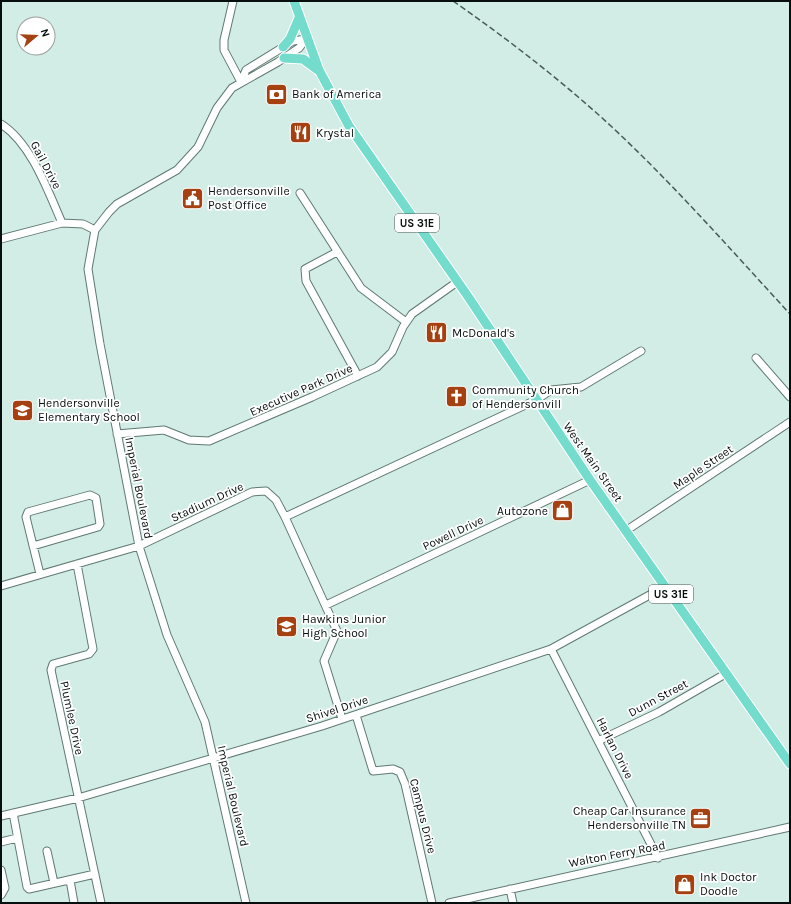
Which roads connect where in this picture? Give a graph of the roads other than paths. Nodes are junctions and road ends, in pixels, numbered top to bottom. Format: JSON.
{"nodes":[{"id":1,"x":233,"y":1,"type":"edge"},
{"id":2,"x":294,"y":1,"type":"edge"},
{"id":3,"x":299,"y":18,"type":"junction"},
{"id":4,"x":306,"y":39,"type":"junction"},
{"id":5,"x":283,"y":47,"type":"junction"},
{"id":6,"x":284,"y":58,"type":"junction"},
{"id":7,"x":319,"y":70,"type":"junction"},
{"id":8,"x":242,"y":82,"type":"junction"},
{"id":9,"x":1,"y":124,"type":"edge"},
{"id":10,"x":300,"y":193,"type":"dead end"},
{"id":11,"x":62,"y":223,"type":"junction"},
{"id":12,"x":95,"y":230,"type":"junction"},
{"id":13,"x":1,"y":238,"type":"edge"},
{"id":14,"x":337,"y":252,"type":"junction"},
{"id":15,"x":457,"y":282,"type":"junction"},
{"id":16,"x":406,"y":322,"type":"junction"},
{"id":17,"x":641,"y":351,"type":"dead end"},
{"id":18,"x":756,"y":358,"type":"dead end"},
{"id":19,"x":358,"y":376,"type":"junction"},
{"id":20,"x":790,"y":397,"type":"edge"},
{"id":21,"x":536,"y":400,"type":"junction"},
{"id":22,"x":790,"y":422,"type":"edge"},
{"id":23,"x":117,"y":434,"type":"junction"},
{"id":24,"x":590,"y":480,"type":"junction"},
{"id":25,"x":285,"y":518,"type":"junction"},
{"id":26,"x":627,"y":530,"type":"junction"},
{"id":27,"x":33,"y":546,"type":"junction"},
{"id":28,"x":139,"y":546,"type":"junction"},
{"id":29,"x":77,"y":564,"type":"junction"},
{"id":30,"x":40,"y":574,"type":"junction"},
{"id":31,"x":1,"y":586,"type":"edge"},
{"id":32,"x":666,"y":586,"type":"junction"},
{"id":33,"x":326,"y":605,"type":"junction"},
{"id":34,"x":551,"y":649,"type":"junction"},
{"id":35,"x":727,"y":673,"type":"junction"},
{"id":36,"x":356,"y":715,"type":"junction"},
{"id":37,"x":342,"y":719,"type":"junction"},
{"id":38,"x":598,"y":741,"type":"junction"},
{"id":39,"x":214,"y":757,"type":"junction"},
{"id":40,"x":790,"y":764,"type":"edge"},
{"id":41,"x":78,"y":798,"type":"junction"},
{"id":42,"x":12,"y":813,"type":"junction"},
{"id":43,"x":1,"y":816,"type":"edge"},
{"id":44,"x":790,"y":827,"type":"edge"},
{"id":45,"x":18,"y":838,"type":"junction"},
{"id":46,"x":1,"y":842,"type":"edge"},
{"id":47,"x":47,"y":851,"type":"dead end"},
{"id":48,"x":658,"y":858,"type":"junction"},
{"id":49,"x":1,"y":870,"type":"edge"},
{"id":50,"x":94,"y":874,"type":"junction"},
{"id":51,"x":70,"y":880,"type":"junction"},
{"id":52,"x":54,"y":883,"type":"junction"},
{"id":53,"x":510,"y":889,"type":"junction"},
{"id":54,"x":1,"y":894,"type":"edge"},
{"id":55,"x":74,"y":903,"type":"edge"},
{"id":56,"x":101,"y":903,"type":"edge"},
{"id":57,"x":246,"y":903,"type":"edge"},
{"id":58,"x":432,"y":903,"type":"edge"},
{"id":59,"x":449,"y":903,"type":"edge"},
{"id":60,"x":514,"y":903,"type":"edge"}],
"edges":[{"from":1,"to":8,"type":"street"},
{"from":2,"to":3,"type":"main road","name":"West Main Street","number":"US 31E"},
{"from":3,"to":4,"type":"main road","name":"West Main Street","number":"US 31E"},
{"from":3,"to":5,"type":"main road"},
{"from":4,"to":5,"type":"street"},
{"from":4,"to":6,"type":"street"},
{"from":4,"to":7,"type":"main road","name":"West Main Street","number":"US 31E"},
{"from":5,"to":8,"type":"street"},
{"from":6,"to":7,"type":"main road"},
{"from":6,"to":8,"type":"street"},
{"from":7,"to":15,"type":"main road","name":"West Main Street","number":"US 31E"},
{"from":8,"to":12,"type":"street"},
{"from":9,"to":11,"type":"street","name":"Gail Drive"},
{"from":10,"to":14,"type":"street"},
{"from":11,"to":12,"type":"street"},
{"from":11,"to":13,"type":"street"},
{"from":12,"to":23,"type":"street","name":"Imperial Boulevard"},
{"from":14,"to":16,"type":"street"},
{"from":14,"to":19,"type":"street"},
{"from":15,"to":16,"type":"street","name":"Executive Park Drive"},
{"from":15,"to":21,"type":"main road","name":"West Main Street","number":"US 31E"},
{"from":16,"to":19,"type":"street","name":"Executive Park Drive"},
{"from":17,"to":21,"type":"street"},
{"from":18,"to":20,"type":"street"},
{"from":19,"to":23,"type":"street","name":"Executive Park Drive"},
{"from":21,"to":24,"type":"main road","name":"West Main Street","number":"US 31E"},
{"from":21,"to":25,"type":"street"},
{"from":22,"to":26,"type":"street","name":"Maple Street"},
{"from":23,"to":28,"type":"street","name":"Imperial Boulevard"},
{"from":24,"to":26,"type":"main road","name":"West Main Street","number":"US 31E"},
{"from":24,"to":33,"type":"street","name":"Powell Drive"},
{"from":25,"to":28,"type":"street","name":"Stadium Drive"},
{"from":25,"to":33,"type":"street"},
{"from":26,"to":32,"type":"main road","name":"West Main Street","number":"US 31E"},
{"from":27,"to":27,"type":"street"},
{"from":27,"to":30,"type":"street"},
{"from":28,"to":29,"type":"street","name":"Stadium Drive"},
{"from":28,"to":39,"type":"street","name":"Imperial Boulevard"},
{"from":29,"to":30,"type":"street","name":"Stadium Drive"},
{"from":29,"to":41,"type":"street","name":"Plumlee Drive"},
{"from":30,"to":31,"type":"street","name":"Stadium Drive"},
{"from":32,"to":34,"type":"street","name":"Shivel Drive"},
{"from":32,"to":35,"type":"main road","name":"West Main Street","number":"US 31E"},
{"from":33,"to":37,"type":"street"},
{"from":34,"to":36,"type":"street","name":"Shivel Drive"},
{"from":34,"to":38,"type":"street","name":"Harlan Drive"},
{"from":35,"to":38,"type":"street","name":"Dunn Street"},
{"from":35,"to":40,"type":"main road","name":"West Main Street","number":"US 31E"},
{"from":36,"to":37,"type":"street","name":"Shivel Drive"},
{"from":36,"to":58,"type":"street","name":"Campus Drive"},
{"from":37,"to":39,"type":"street","name":"Shivel Drive"},
{"from":38,"to":48,"type":"street","name":"Harlan Drive"},
{"from":39,"to":41,"type":"street","name":"Shivel Drive"},
{"from":39,"to":57,"type":"street","name":"Imperial Boulevard"},
{"from":41,"to":42,"type":"street","name":"Shivel Drive"},
{"from":41,"to":50,"type":"street","name":"Plumlee Drive"},
{"from":42,"to":43,"type":"street","name":"Shivel Drive"},
{"from":42,"to":45,"type":"street"},
{"from":44,"to":48,"type":"street","name":"Walton Ferry Road"},
{"from":45,"to":46,"type":"street"},
{"from":45,"to":52,"type":"street"},
{"from":47,"to":52,"type":"street"},
{"from":48,"to":53,"type":"street","name":"Walton Ferry Road"},
{"from":49,"to":54,"type":"street"},
{"from":50,"to":51,"type":"street"},
{"from":50,"to":56,"type":"street","name":"Plumlee Drive"},
{"from":51,"to":52,"type":"street"},
{"from":51,"to":55,"type":"street"},
{"from":53,"to":59,"type":"street","name":"Walton Ferry Road"},
{"from":53,"to":60,"type":"street"}]}
